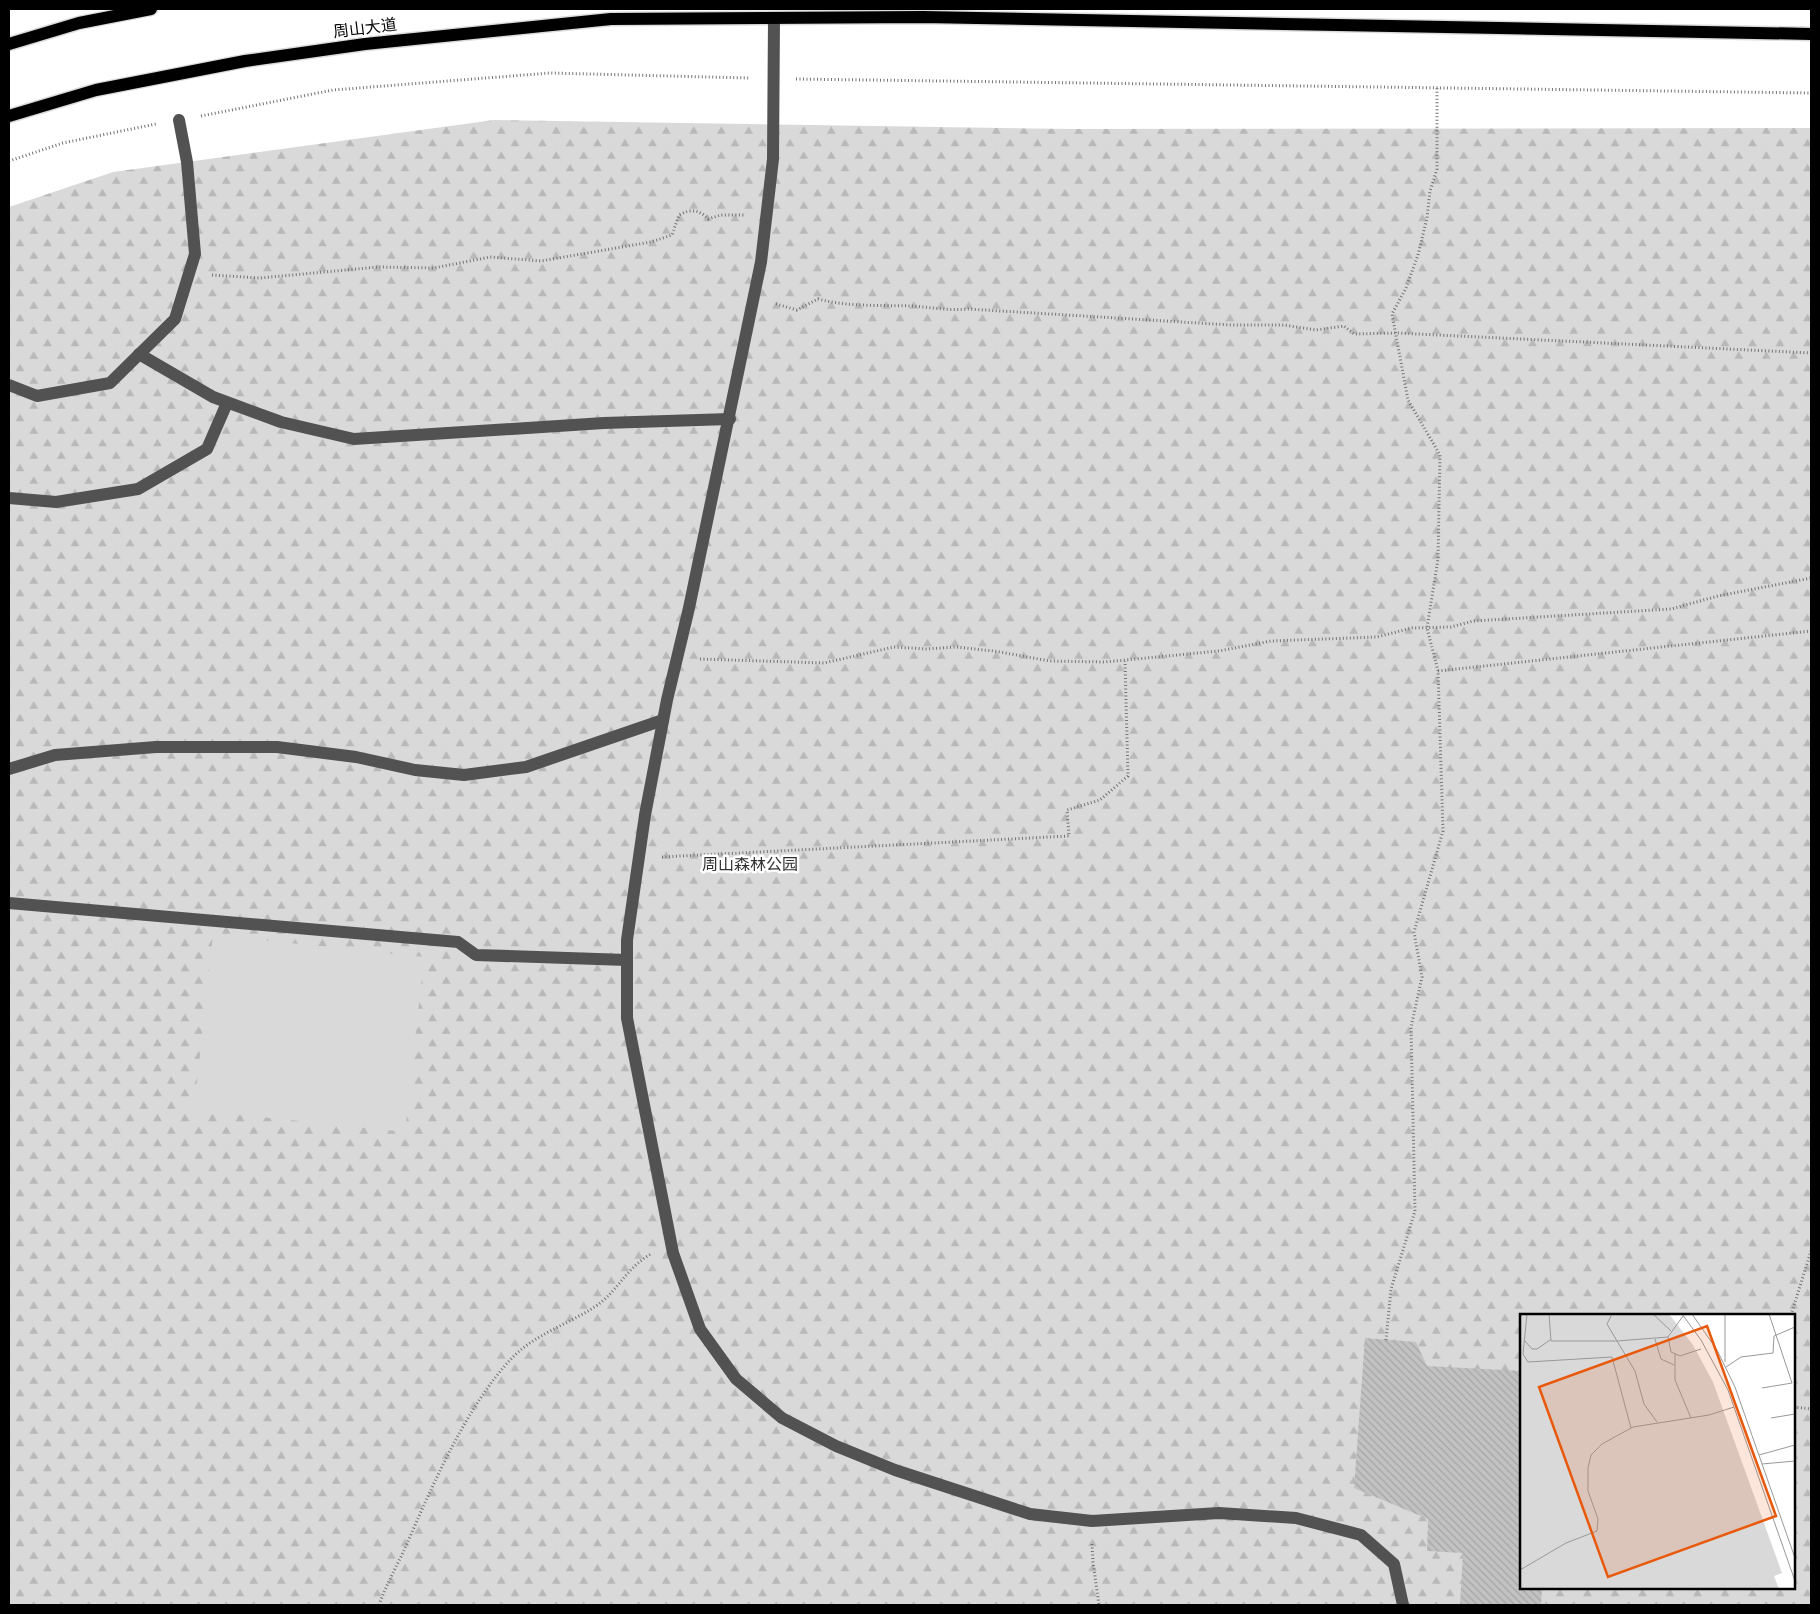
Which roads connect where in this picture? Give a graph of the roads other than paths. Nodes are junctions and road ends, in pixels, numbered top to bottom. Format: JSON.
{"nodes":[{"id":1,"x":151,"y":9,"type":"edge"},
{"id":2,"x":774,"y":18,"type":"junction"},
{"id":3,"x":1811,"y":34,"type":"edge"},
{"id":4,"x":9,"y":44,"type":"edge"},
{"id":5,"x":9,"y":116,"type":"edge"},
{"id":6,"x":179,"y":120,"type":"road end"},
{"id":7,"x":139,"y":354,"type":"junction"},
{"id":8,"x":9,"y":385,"type":"edge"},
{"id":9,"x":227,"y":403,"type":"junction"},
{"id":10,"x":730,"y":419,"type":"junction"},
{"id":11,"x":9,"y":498,"type":"edge"},
{"id":12,"x":663,"y":720,"type":"junction"},
{"id":13,"x":9,"y":769,"type":"edge"},
{"id":14,"x":9,"y":904,"type":"edge"},
{"id":15,"x":627,"y":960,"type":"junction"},
{"id":16,"x":1403,"y":1605,"type":"edge"}],
"edges":[{"from":1,"to":4,"type":"main road"},
{"from":2,"to":3,"type":"main road","name":"周山大道"},
{"from":2,"to":5,"type":"main road","name":"周山大道"},
{"from":2,"to":10,"type":"lane"},
{"from":6,"to":7,"type":"lane"},
{"from":7,"to":8,"type":"lane"},
{"from":7,"to":9,"type":"lane"},
{"from":9,"to":10,"type":"lane"},
{"from":9,"to":11,"type":"lane"},
{"from":10,"to":12,"type":"lane"},
{"from":12,"to":13,"type":"lane"},
{"from":12,"to":15,"type":"lane"},
{"from":14,"to":15,"type":"lane"},
{"from":15,"to":16,"type":"lane"}]}
